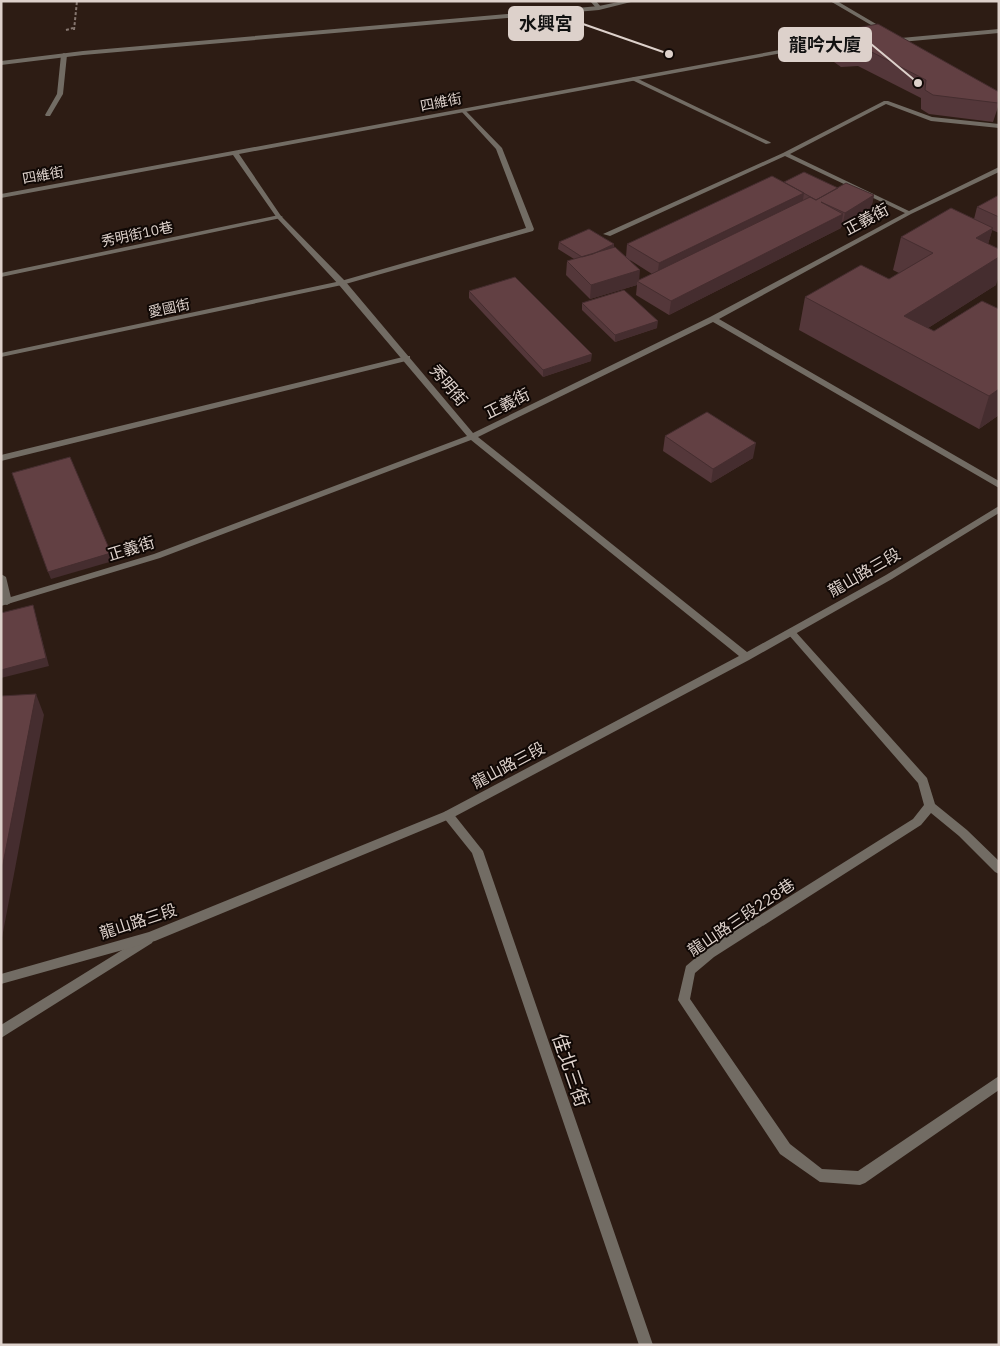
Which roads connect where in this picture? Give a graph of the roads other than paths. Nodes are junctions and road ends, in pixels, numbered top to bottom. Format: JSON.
{"nodes":[{"id":1,"x":594,"y":1,"type":"edge"},
{"id":2,"x":632,"y":1,"type":"edge"},
{"id":3,"x":834,"y":1,"type":"edge"},
{"id":4,"x":599,"y":8,"type":"junction"},
{"id":5,"x":999,"y":31,"type":"edge"},
{"id":6,"x":886,"y":32,"type":"junction"},
{"id":7,"x":876,"y":34,"type":"edge"},
{"id":8,"x":901,"y":40,"type":"junction"},
{"id":9,"x":838,"y":41,"type":"edge"},
{"id":10,"x":909,"y":45,"type":"edge"},
{"id":11,"x":64,"y":55,"type":"junction"},
{"id":12,"x":1,"y":63,"type":"edge"},
{"id":13,"x":634,"y":79,"type":"junction"},
{"id":14,"x":464,"y":110,"type":"junction"},
{"id":15,"x":48,"y":115,"type":"dead end"},
{"id":16,"x":999,"y":126,"type":"edge"},
{"id":17,"x":768,"y":143,"type":"dead end"},
{"id":18,"x":235,"y":153,"type":"junction"},
{"id":19,"x":785,"y":154,"type":"junction"},
{"id":20,"x":999,"y":169,"type":"edge"},
{"id":21,"x":1,"y":196,"type":"edge"},
{"id":22,"x":909,"y":213,"type":"junction"},
{"id":23,"x":279,"y":217,"type":"junction"},
{"id":24,"x":607,"y":234,"type":"dead end"},
{"id":25,"x":1,"y":275,"type":"edge"},
{"id":26,"x":342,"y":283,"type":"junction"},
{"id":27,"x":713,"y":319,"type":"junction"},
{"id":28,"x":1,"y":356,"type":"edge"},
{"id":29,"x":408,"y":358,"type":"junction"},
{"id":30,"x":472,"y":437,"type":"junction"},
{"id":31,"x":1,"y":458,"type":"edge"},
{"id":32,"x":999,"y":485,"type":"edge"},
{"id":33,"x":999,"y":509,"type":"edge"},
{"id":34,"x":1,"y":578,"type":"edge"},
{"id":35,"x":4,"y":602,"type":"edge"},
{"id":36,"x":790,"y":632,"type":"junction"},
{"id":37,"x":746,"y":657,"type":"junction"},
{"id":38,"x":930,"y":806,"type":"junction"},
{"id":39,"x":448,"y":815,"type":"junction"},
{"id":40,"x":999,"y":869,"type":"edge"},
{"id":41,"x":151,"y":938,"type":"junction"},
{"id":42,"x":1,"y":979,"type":"edge"},
{"id":43,"x":1,"y":1032,"type":"edge"},
{"id":44,"x":999,"y":1082,"type":"edge"},
{"id":45,"x":646,"y":1345,"type":"edge"}],
"edges":[{"from":1,"to":4,"type":"street"},
{"from":2,"to":4,"type":"street"},
{"from":3,"to":6,"type":"street"},
{"from":4,"to":11,"type":"street"},
{"from":5,"to":8,"type":"street"},
{"from":6,"to":7,"type":"street"},
{"from":6,"to":8,"type":"street"},
{"from":8,"to":10,"type":"street"},
{"from":9,"to":13,"type":"street","name":"四維街"},
{"from":11,"to":12,"type":"street"},
{"from":11,"to":15,"type":"street"},
{"from":13,"to":14,"type":"street","name":"四維街"},
{"from":13,"to":17,"type":"street"},
{"from":14,"to":18,"type":"street","name":"四維街"},
{"from":14,"to":26,"type":"street","name":"愛國街"},
{"from":16,"to":19,"type":"street"},
{"from":18,"to":21,"type":"street","name":"四維街"},
{"from":18,"to":23,"type":"street","name":"秀明街"},
{"from":19,"to":22,"type":"street"},
{"from":19,"to":24,"type":"street"},
{"from":20,"to":22,"type":"street","name":"正義街"},
{"from":22,"to":27,"type":"street","name":"正義街"},
{"from":23,"to":25,"type":"street","name":"秀明街10巷"},
{"from":23,"to":26,"type":"street","name":"秀明街"},
{"from":26,"to":28,"type":"street","name":"愛國街"},
{"from":26,"to":29,"type":"street","name":"秀明街"},
{"from":27,"to":30,"type":"street","name":"正義街"},
{"from":27,"to":32,"type":"street"},
{"from":29,"to":30,"type":"street","name":"秀明街"},
{"from":29,"to":31,"type":"street"},
{"from":30,"to":35,"type":"street","name":"正義街"},
{"from":30,"to":37,"type":"street","name":"秀明街"},
{"from":33,"to":36,"type":"street","name":"龍山路三段"},
{"from":34,"to":35,"type":"street"},
{"from":36,"to":37,"type":"street","name":"龍山路三段"},
{"from":36,"to":38,"type":"street"},
{"from":37,"to":39,"type":"street","name":"龍山路三段"},
{"from":38,"to":40,"type":"street"},
{"from":38,"to":44,"type":"street","name":"龍山路三段228巷"},
{"from":39,"to":41,"type":"street","name":"龍山路三段"},
{"from":39,"to":45,"type":"street","name":"佳北三街"},
{"from":41,"to":42,"type":"street","name":"龍山路三段"},
{"from":41,"to":43,"type":"street"}]}
